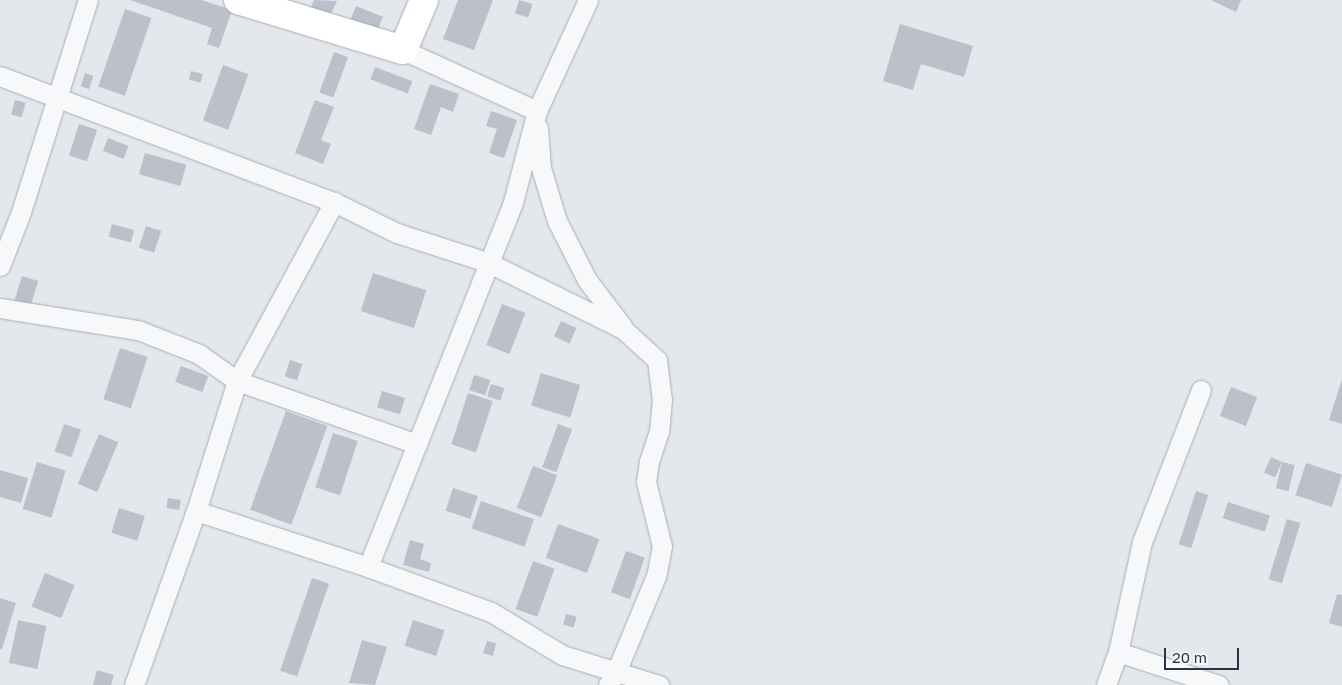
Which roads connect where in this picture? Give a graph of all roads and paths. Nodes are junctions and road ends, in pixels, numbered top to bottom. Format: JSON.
{"nodes":[{"id":1,"x":88,"y":0,"type":"edge"},
{"id":2,"x":238,"y":0,"type":"edge"},
{"id":3,"x":424,"y":0,"type":"edge"},
{"id":4,"x":588,"y":0,"type":"edge"},
{"id":5,"x":403,"y":50,"type":"junction"},
{"id":6,"x":0,"y":76,"type":"edge"},
{"id":7,"x":56,"y":98,"type":"junction"},
{"id":8,"x":537,"y":111,"type":"junction"},
{"id":9,"x":334,"y":202,"type":"junction"},
{"id":10,"x":487,"y":262,"type":"junction"},
{"id":11,"x":0,"y":266,"type":"edge"},
{"id":12,"x":0,"y":308,"type":"edge"},
{"id":13,"x":623,"y":329,"type":"junction"},
{"id":14,"x":237,"y":381,"type":"junction"},
{"id":15,"x":1201,"y":390,"type":"dead end"},
{"id":16,"x":417,"y":444,"type":"junction"},
{"id":17,"x":196,"y":511,"type":"junction"},
{"id":18,"x":368,"y":567,"type":"junction"},
{"id":19,"x":1118,"y":652,"type":"junction"},
{"id":20,"x":612,"y":678,"type":"edge"},
{"id":21,"x":134,"y":685,"type":"edge"},
{"id":22,"x":659,"y":685,"type":"edge"},
{"id":23,"x":1106,"y":685,"type":"edge"},
{"id":24,"x":1219,"y":685,"type":"edge"}],
"edges":[{"from":1,"to":7,"type":"street"},
{"from":2,"to":5,"type":"street"},
{"from":3,"to":5,"type":"street"},
{"from":4,"to":8,"type":"street"},
{"from":5,"to":8,"type":"street"},
{"from":6,"to":7,"type":"street"},
{"from":7,"to":9,"type":"street"},
{"from":7,"to":11,"type":"street"},
{"from":8,"to":10,"type":"street"},
{"from":8,"to":13,"type":"street"},
{"from":9,"to":10,"type":"street"},
{"from":9,"to":14,"type":"street"},
{"from":10,"to":13,"type":"street"},
{"from":10,"to":16,"type":"street"},
{"from":12,"to":14,"type":"street"},
{"from":13,"to":20,"type":"street"},
{"from":14,"to":16,"type":"street"},
{"from":14,"to":17,"type":"street"},
{"from":15,"to":19,"type":"street"},
{"from":16,"to":18,"type":"street"},
{"from":17,"to":18,"type":"street"},
{"from":17,"to":21,"type":"street"},
{"from":18,"to":20,"type":"street"},
{"from":19,"to":23,"type":"street"},
{"from":19,"to":24,"type":"street"},
{"from":20,"to":22,"type":"street"}]}
